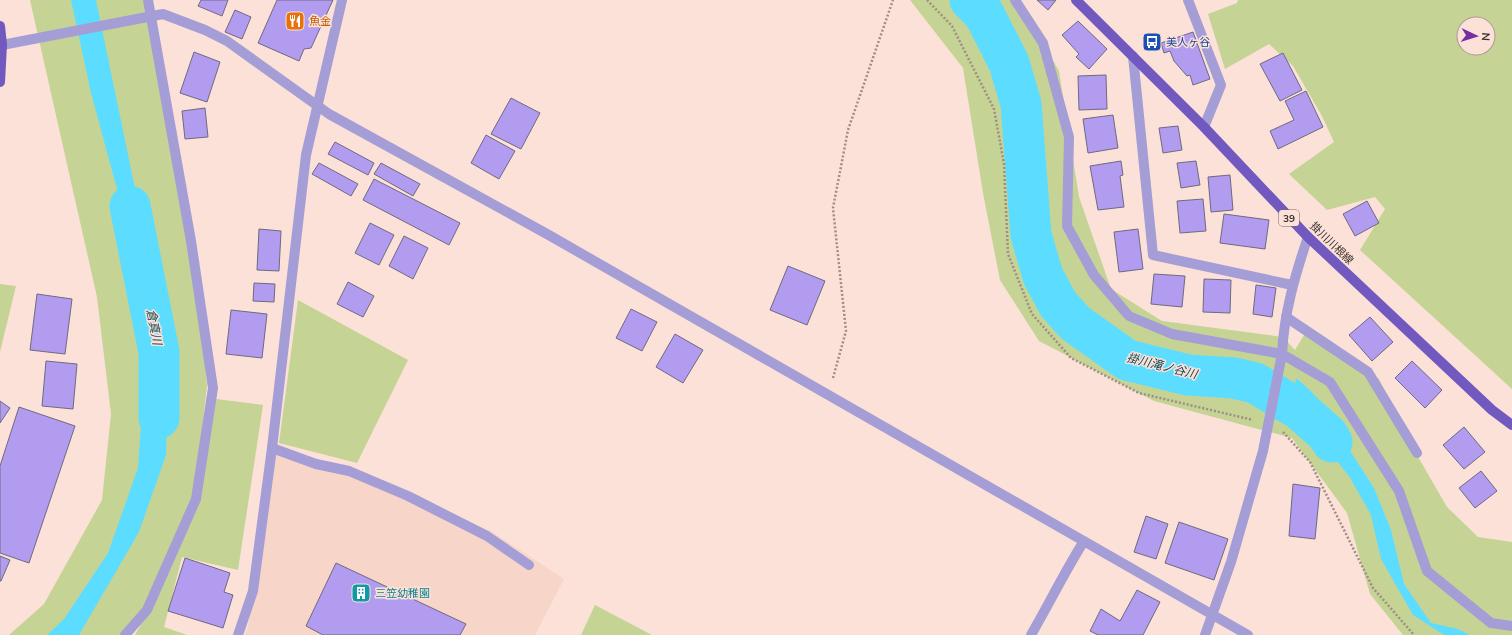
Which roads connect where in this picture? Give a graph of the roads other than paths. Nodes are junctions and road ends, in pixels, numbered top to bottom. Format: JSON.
{"nodes":[{"id":1,"x":148,"y":0,"type":"edge"},
{"id":2,"x":342,"y":0,"type":"edge"},
{"id":3,"x":1015,"y":0,"type":"edge"},
{"id":4,"x":1076,"y":0,"type":"edge"},
{"id":5,"x":1188,"y":0,"type":"edge"},
{"id":6,"x":151,"y":16,"type":"junction"},
{"id":7,"x":0,"y":26,"type":"edge"},
{"id":8,"x":2,"y":45,"type":"junction"},
{"id":9,"x":1133,"y":56,"type":"junction"},
{"id":10,"x":0,"y":82,"type":"edge"},
{"id":11,"x":316,"y":105,"type":"junction"},
{"id":12,"x":1204,"y":128,"type":"junction"},
{"id":13,"x":1308,"y":237,"type":"junction"},
{"id":14,"x":1292,"y":285,"type":"junction"},
{"id":15,"x":1286,"y":317,"type":"junction"},
{"id":16,"x":1282,"y":354,"type":"junction"},
{"id":17,"x":1512,"y":425,"type":"edge"},
{"id":18,"x":272,"y":448,"type":"junction"},
{"id":19,"x":1416,"y":453,"type":"dead end"},
{"id":20,"x":1084,"y":541,"type":"junction"},
{"id":21,"x":529,"y":565,"type":"dead end"},
{"id":22,"x":1213,"y":616,"type":"junction"},
{"id":23,"x":1512,"y":626,"type":"edge"},
{"id":24,"x":125,"y":635,"type":"edge"},
{"id":25,"x":238,"y":635,"type":"edge"},
{"id":26,"x":1031,"y":635,"type":"edge"},
{"id":27,"x":1205,"y":635,"type":"edge"},
{"id":28,"x":1248,"y":635,"type":"edge"}],
"edges":[{"from":1,"to":6,"type":"street"},
{"from":2,"to":11,"type":"street"},
{"from":3,"to":16,"type":"street"},
{"from":4,"to":9,"type":"main road","name":"掛川川根線","number":"39"},
{"from":5,"to":12,"type":"street"},
{"from":6,"to":8,"type":"street"},
{"from":6,"to":11,"type":"street"},
{"from":6,"to":24,"type":"street"},
{"from":7,"to":8,"type":"main road"},
{"from":8,"to":10,"type":"main road"},
{"from":9,"to":12,"type":"main road","name":"掛川川根線","number":"39"},
{"from":9,"to":14,"type":"street"},
{"from":11,"to":18,"type":"street"},
{"from":11,"to":20,"type":"street"},
{"from":12,"to":13,"type":"main road","name":"掛川川根線","number":"39"},
{"from":13,"to":14,"type":"street"},
{"from":13,"to":17,"type":"main road","name":"掛川川根線","number":"39"},
{"from":14,"to":15,"type":"street"},
{"from":15,"to":16,"type":"street"},
{"from":15,"to":19,"type":"street"},
{"from":16,"to":22,"type":"street"},
{"from":16,"to":23,"type":"street"},
{"from":18,"to":21,"type":"street"},
{"from":18,"to":25,"type":"street"},
{"from":20,"to":22,"type":"street"},
{"from":20,"to":26,"type":"street"},
{"from":22,"to":27,"type":"street"},
{"from":22,"to":28,"type":"street"}]}
